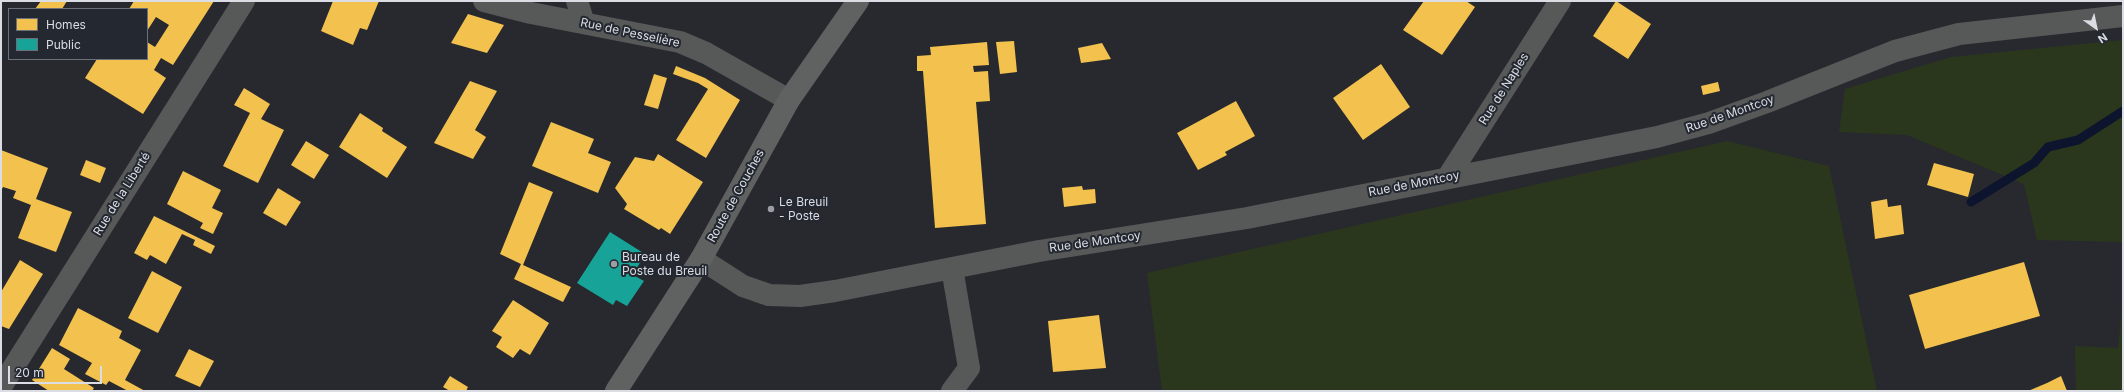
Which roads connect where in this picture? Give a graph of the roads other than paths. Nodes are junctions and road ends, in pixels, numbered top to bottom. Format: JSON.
{"nodes":[{"id":1,"x":244,"y":1,"type":"edge"},
{"id":2,"x":484,"y":1,"type":"edge"},
{"id":3,"x":577,"y":1,"type":"edge"},
{"id":4,"x":858,"y":1,"type":"edge"},
{"id":5,"x":1560,"y":1,"type":"edge"},
{"id":6,"x":2123,"y":16,"type":"edge"},
{"id":7,"x":584,"y":23,"type":"junction"},
{"id":8,"x":789,"y":100,"type":"junction"},
{"id":9,"x":1448,"y":177,"type":"junction"},
{"id":10,"x":701,"y":259,"type":"junction"},
{"id":11,"x":952,"y":268,"type":"junction"},
{"id":12,"x":1,"y":387,"type":"edge"},
{"id":13,"x":616,"y":391,"type":"edge"},
{"id":14,"x":952,"y":391,"type":"edge"}],
"edges":[{"from":1,"to":12,"type":"street","name":"Rue de la Liberté"},
{"from":2,"to":7,"type":"street","name":"Rue de Pesselière"},
{"from":3,"to":7,"type":"street"},
{"from":4,"to":8,"type":"main road","name":"Route de Couches"},
{"from":5,"to":9,"type":"street","name":"Rue de Naples"},
{"from":6,"to":9,"type":"street","name":"Rue de Montcoy"},
{"from":7,"to":8,"type":"street","name":"Rue de Pesselière"},
{"from":8,"to":10,"type":"main road","name":"Route de Couches"},
{"from":9,"to":11,"type":"street","name":"Rue de Montcoy"},
{"from":10,"to":11,"type":"street","name":"Rue de Montcoy"},
{"from":10,"to":13,"type":"main road","name":"Route de Couches"},
{"from":11,"to":14,"type":"street"}]}
